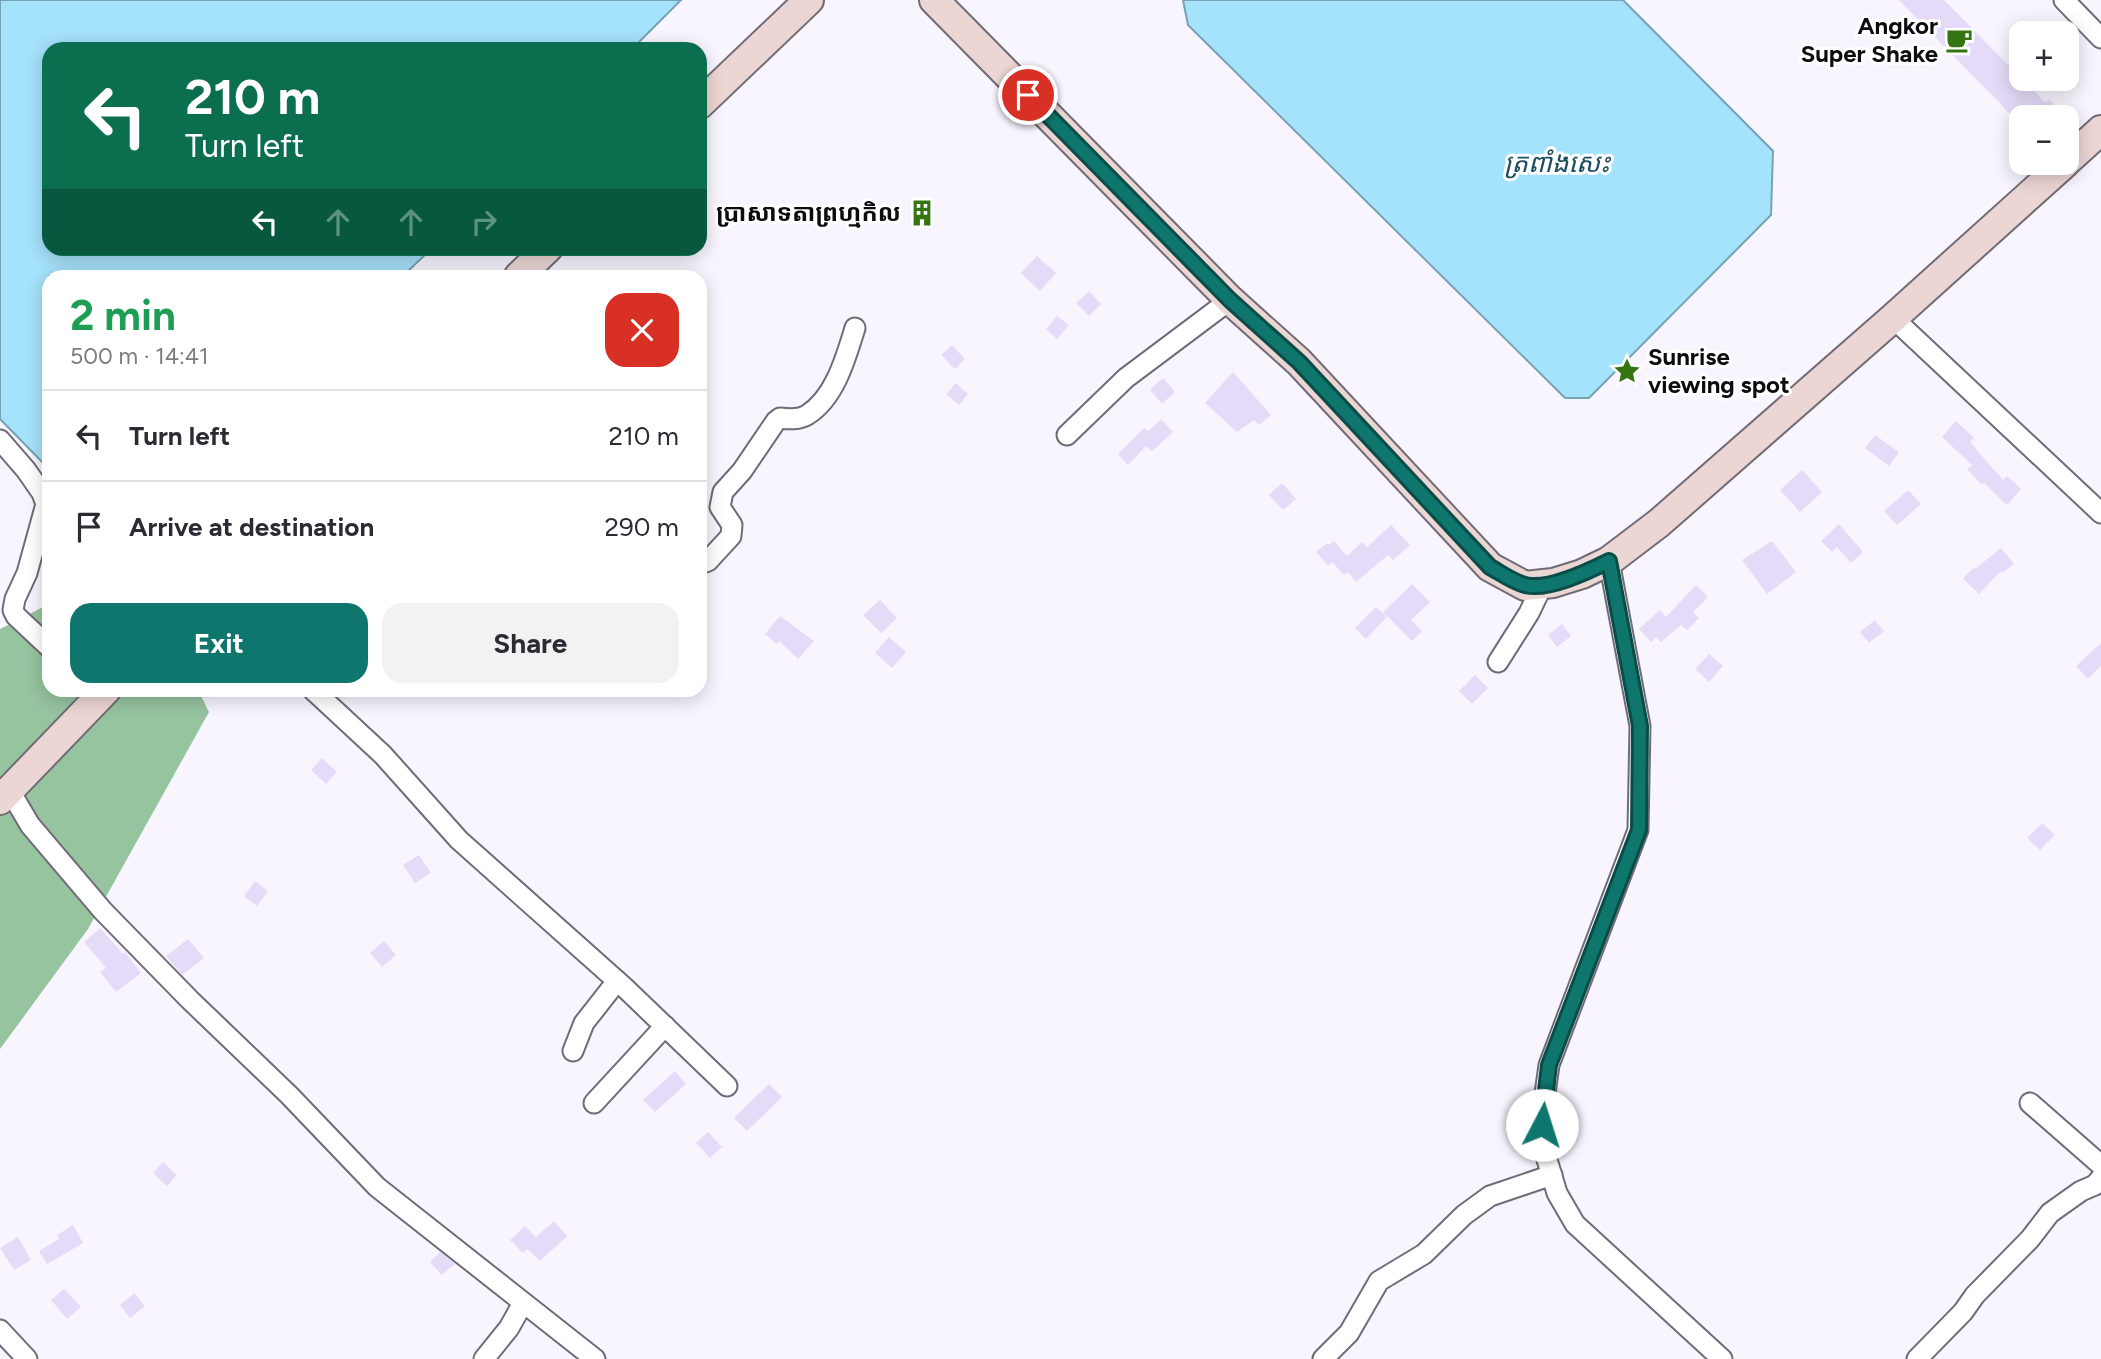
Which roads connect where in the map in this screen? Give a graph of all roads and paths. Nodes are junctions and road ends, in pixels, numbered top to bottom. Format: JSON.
{"nodes":[{"id":1,"x":809,"y":0,"type":"edge"},
{"id":2,"x":934,"y":0,"type":"edge"},
{"id":3,"x":2064,"y":0,"type":"edge"},
{"id":4,"x":2101,"y":38,"type":"edge"},
{"id":5,"x":707,"y":97,"type":"edge"},
{"id":6,"x":2101,"y":130,"type":"edge"},
{"id":7,"x":2079,"y":150,"type":"edge"},
{"id":8,"x":2052,"y":175,"type":"edge"},
{"id":9,"x":540,"y":256,"type":"edge"},
{"id":10,"x":525,"y":270,"type":"edge"},
{"id":11,"x":1230,"y":300,"type":"junction"},
{"id":12,"x":1893,"y":318,"type":"junction"},
{"id":13,"x":855,"y":328,"type":"dead end"},
{"id":14,"x":1067,"y":435,"type":"dead end"},
{"id":15,"x":0,"y":440,"type":"edge"},
{"id":16,"x":42,"y":495,"type":"edge"},
{"id":17,"x":2101,"y":513,"type":"edge"},
{"id":18,"x":42,"y":519,"type":"edge"},
{"id":19,"x":707,"y":561,"type":"edge"},
{"id":20,"x":1609,"y":561,"type":"junction"},
{"id":21,"x":1543,"y":584,"type":"junction"},
{"id":22,"x":42,"y":640,"type":"edge"},
{"id":23,"x":1498,"y":662,"type":"dead end"},
{"id":24,"x":95,"y":697,"type":"edge"},
{"id":25,"x":321,"y":697,"type":"edge"},
{"id":26,"x":5,"y":795,"type":"edge"},
{"id":27,"x":617,"y":981,"type":"junction"},
{"id":28,"x":665,"y":1026,"type":"junction"},
{"id":29,"x":573,"y":1051,"type":"dead end"},
{"id":30,"x":727,"y":1086,"type":"dead end"},
{"id":31,"x":594,"y":1103,"type":"dead end"},
{"id":32,"x":2030,"y":1103,"type":"dead end"},
{"id":33,"x":2101,"y":1165,"type":"edge"},
{"id":34,"x":1552,"y":1175,"type":"junction"},
{"id":35,"x":2101,"y":1178,"type":"edge"},
{"id":36,"x":523,"y":1303,"type":"junction"},
{"id":37,"x":0,"y":1330,"type":"edge"},
{"id":38,"x":27,"y":1359,"type":"edge"},
{"id":39,"x":484,"y":1359,"type":"edge"},
{"id":40,"x":595,"y":1359,"type":"edge"},
{"id":41,"x":1323,"y":1359,"type":"edge"},
{"id":42,"x":1722,"y":1359,"type":"edge"},
{"id":43,"x":1917,"y":1359,"type":"edge"}],
"edges":[{"from":1,"to":5,"type":"main road"},
{"from":2,"to":11,"type":"main road"},
{"from":3,"to":4,"type":"street"},
{"from":6,"to":7,"type":"main road"},
{"from":8,"to":12,"type":"main road"},
{"from":9,"to":10,"type":"main road"},
{"from":11,"to":14,"type":"street"},
{"from":11,"to":21,"type":"main road"},
{"from":12,"to":17,"type":"street"},
{"from":12,"to":20,"type":"main road"},
{"from":13,"to":19,"type":"street"},
{"from":15,"to":16,"type":"street"},
{"from":18,"to":22,"type":"street"},
{"from":20,"to":21,"type":"main road"},
{"from":20,"to":34,"type":"street"},
{"from":21,"to":23,"type":"street"},
{"from":24,"to":26,"type":"main road"},
{"from":25,"to":27,"type":"street"},
{"from":26,"to":36,"type":"street"},
{"from":27,"to":28,"type":"street"},
{"from":27,"to":29,"type":"street"},
{"from":28,"to":30,"type":"street"},
{"from":28,"to":31,"type":"street"},
{"from":32,"to":33,"type":"street"},
{"from":34,"to":41,"type":"street"},
{"from":34,"to":42,"type":"street"},
{"from":35,"to":43,"type":"street"},
{"from":36,"to":39,"type":"street"},
{"from":36,"to":40,"type":"street"},
{"from":37,"to":38,"type":"street"}]}
